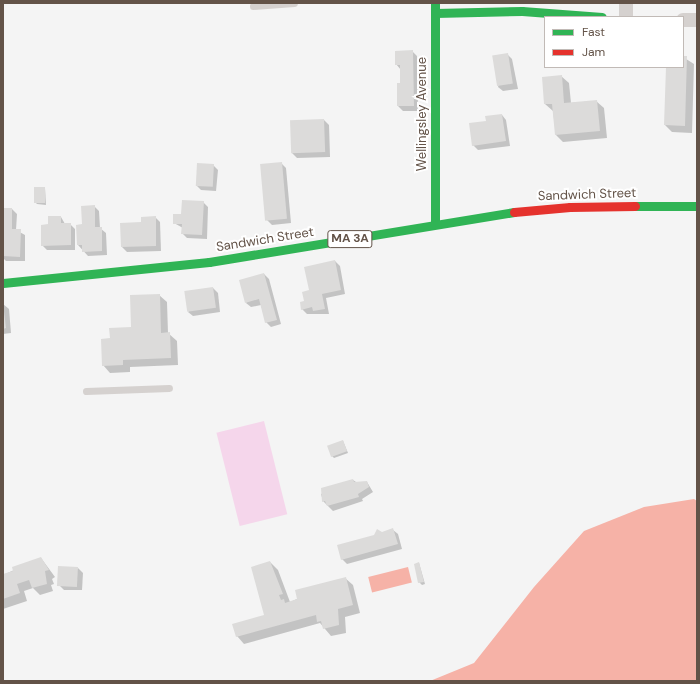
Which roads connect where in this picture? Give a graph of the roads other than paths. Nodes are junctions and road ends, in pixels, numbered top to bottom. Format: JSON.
{"nodes":[{"id":1,"x":294,"y":3,"type":"edge"},
{"id":2,"x":435,"y":3,"type":"edge"},
{"id":3,"x":626,"y":3,"type":"edge"},
{"id":4,"x":253,"y":6,"type":"dead end"},
{"id":5,"x":435,"y":13,"type":"junction"},
{"id":6,"x":589,"y":16,"type":"edge"},
{"id":7,"x":626,"y":16,"type":"edge"},
{"id":8,"x":684,"y":20,"type":"edge"},
{"id":9,"x":697,"y":20,"type":"edge"},
{"id":10,"x":697,"y":206,"type":"edge"},
{"id":11,"x":435,"y":224,"type":"junction"},
{"id":12,"x":3,"y":283,"type":"edge"},
{"id":13,"x":169,"y":388,"type":"dead end"},
{"id":14,"x":86,"y":391,"type":"dead end"}],
"edges":[{"from":1,"to":4,"type":"lane"},
{"from":2,"to":5,"type":"main road","name":"Wellingsley Avenue"},
{"from":3,"to":7,"type":"street"},
{"from":5,"to":6,"type":"main road"},
{"from":5,"to":11,"type":"main road","name":"Wellingsley Avenue"},
{"from":8,"to":9,"type":"street"},
{"from":10,"to":11,"type":"main road","name":"Sandwich Street","number":"MA 3A"},
{"from":11,"to":12,"type":"main road","name":"Sandwich Street","number":"MA 3A"},
{"from":13,"to":14,"type":"lane"}]}
